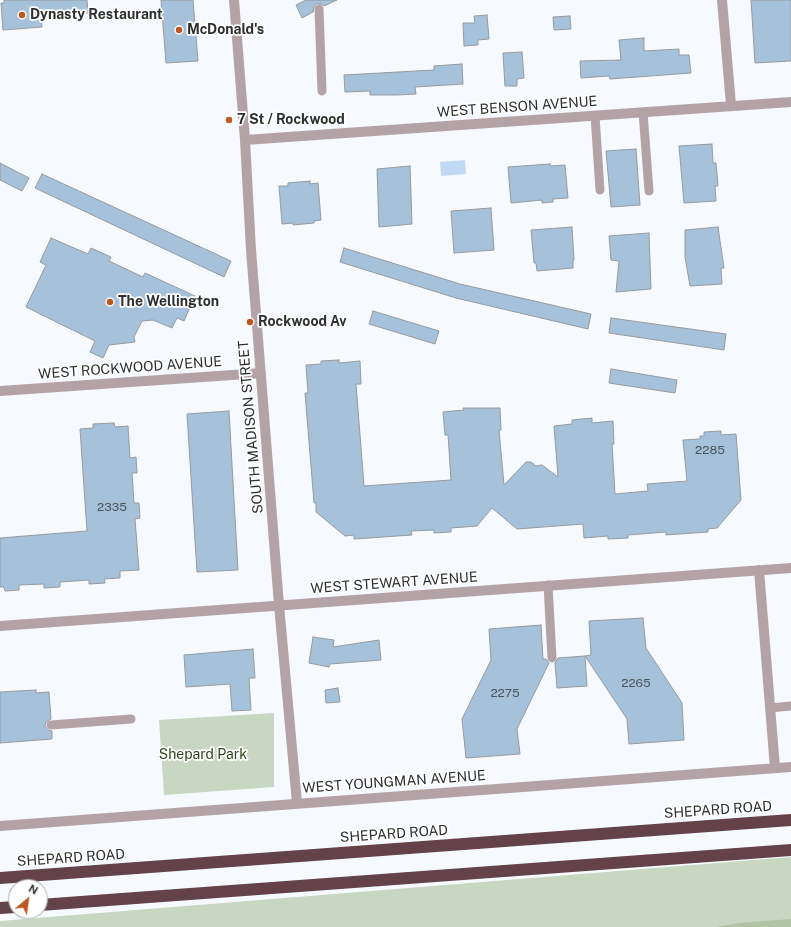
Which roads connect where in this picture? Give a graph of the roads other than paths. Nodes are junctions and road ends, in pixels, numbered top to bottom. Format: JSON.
{"nodes":[{"id":1,"x":234,"y":0,"type":"edge"},
{"id":2,"x":722,"y":0,"type":"edge"},
{"id":3,"x":319,"y":9,"type":"dead end"},
{"id":4,"x":322,"y":91,"type":"dead end"},
{"id":5,"x":791,"y":102,"type":"edge"},
{"id":6,"x":731,"y":105,"type":"junction"},
{"id":7,"x":643,"y":112,"type":"junction"},
{"id":8,"x":595,"y":116,"type":"junction"},
{"id":9,"x":245,"y":140,"type":"junction"},
{"id":10,"x":600,"y":190,"type":"dead end"},
{"id":11,"x":649,"y":191,"type":"dead end"},
{"id":12,"x":261,"y":373,"type":"junction"},
{"id":13,"x":0,"y":391,"type":"edge"},
{"id":14,"x":791,"y":568,"type":"edge"},
{"id":15,"x":759,"y":570,"type":"junction"},
{"id":16,"x":548,"y":585,"type":"junction"},
{"id":17,"x":279,"y":605,"type":"junction"},
{"id":18,"x":0,"y":626,"type":"edge"},
{"id":19,"x":552,"y":658,"type":"dead end"},
{"id":20,"x":791,"y":706,"type":"edge"},
{"id":21,"x":770,"y":708,"type":"junction"},
{"id":22,"x":131,"y":719,"type":"dead end"},
{"id":23,"x":51,"y":725,"type":"dead end"},
{"id":24,"x":791,"y":767,"type":"edge"},
{"id":25,"x":775,"y":768,"type":"junction"},
{"id":26,"x":297,"y":803,"type":"junction"},
{"id":27,"x":791,"y":820,"type":"edge"},
{"id":28,"x":0,"y":826,"type":"edge"},
{"id":29,"x":791,"y":850,"type":"edge"},
{"id":30,"x":0,"y":878,"type":"edge"},
{"id":31,"x":48,"y":904,"type":"edge"}],
"edges":[{"from":1,"to":9,"type":"street","name":"SOUTH MADISON STREET"},
{"from":2,"to":6,"type":"street"},
{"from":3,"to":4,"type":"lane"},
{"from":5,"to":6,"type":"street","name":"WEST BENSON AVENUE"},
{"from":6,"to":7,"type":"street","name":"WEST BENSON AVENUE"},
{"from":7,"to":8,"type":"street","name":"WEST BENSON AVENUE"},
{"from":7,"to":11,"type":"lane"},
{"from":8,"to":9,"type":"street","name":"WEST BENSON AVENUE"},
{"from":8,"to":10,"type":"lane"},
{"from":9,"to":12,"type":"street","name":"SOUTH MADISON STREET"},
{"from":12,"to":13,"type":"street","name":"WEST ROCKWOOD AVENUE"},
{"from":12,"to":17,"type":"street","name":"SOUTH MADISON STREET"},
{"from":14,"to":15,"type":"street","name":"WEST STEWART AVENUE"},
{"from":15,"to":16,"type":"street","name":"WEST STEWART AVENUE"},
{"from":15,"to":21,"type":"street"},
{"from":16,"to":17,"type":"street","name":"WEST STEWART AVENUE"},
{"from":16,"to":19,"type":"lane"},
{"from":17,"to":18,"type":"street","name":"WEST STEWART AVENUE"},
{"from":17,"to":26,"type":"street","name":"SOUTH MADISON STREET"},
{"from":20,"to":21,"type":"lane"},
{"from":21,"to":25,"type":"street"},
{"from":22,"to":23,"type":"lane"},
{"from":24,"to":25,"type":"street","name":"WEST YOUNGMAN AVENUE"},
{"from":25,"to":26,"type":"street","name":"WEST YOUNGMAN AVENUE"},
{"from":26,"to":28,"type":"street","name":"WEST YOUNGMAN AVENUE"},
{"from":27,"to":30,"type":"highway","name":"SHEPARD ROAD"},
{"from":29,"to":31,"type":"highway"}]}
